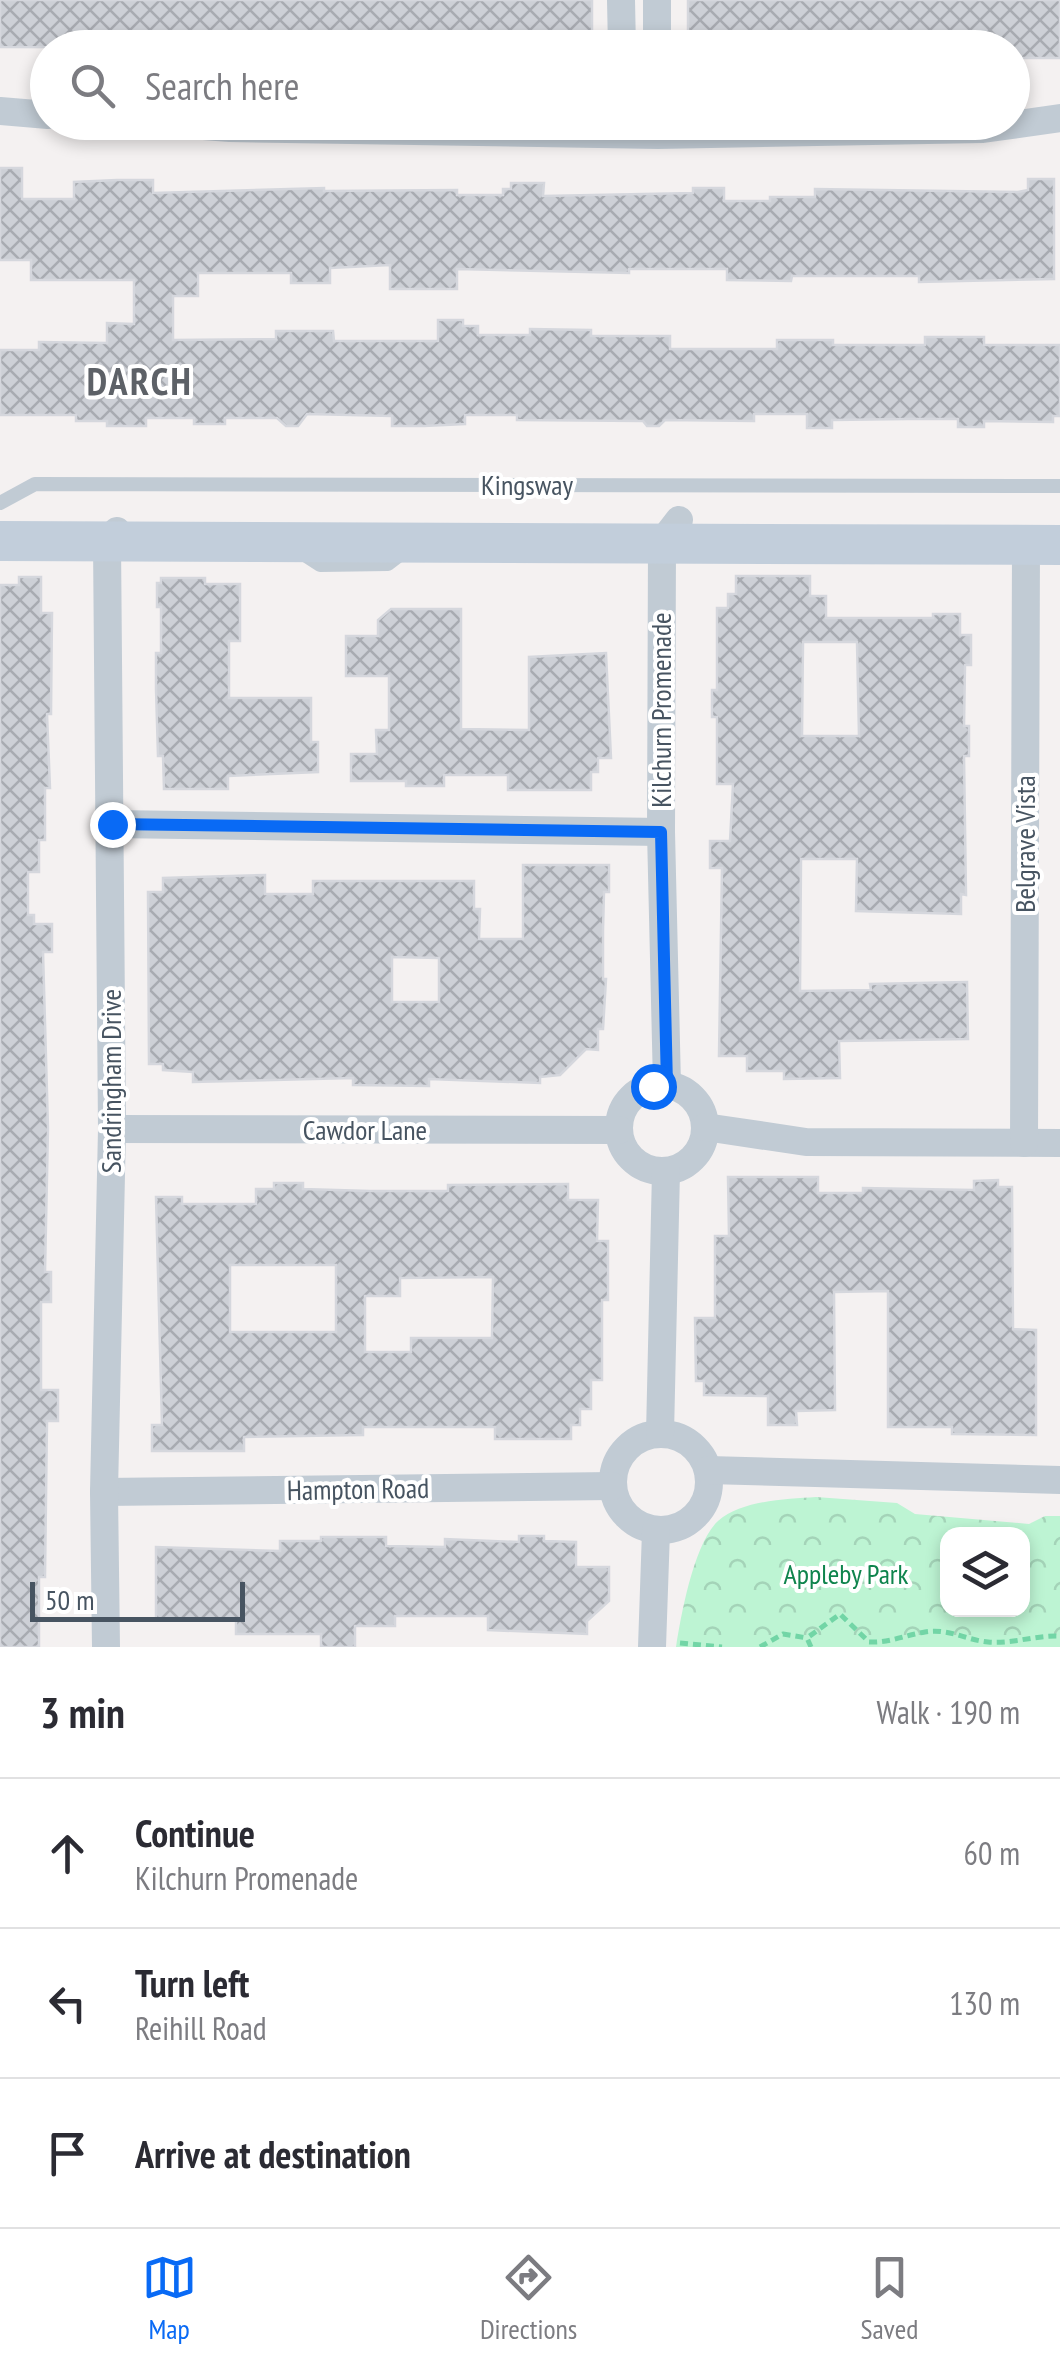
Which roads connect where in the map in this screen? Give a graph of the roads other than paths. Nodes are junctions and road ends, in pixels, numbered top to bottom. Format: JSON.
{"nodes":[{"id":1,"x":621,"y":0,"type":"edge"},
{"id":2,"x":657,"y":0,"type":"edge"},
{"id":3,"x":622,"y":30,"type":"edge"},
{"id":4,"x":658,"y":30,"type":"edge"},
{"id":5,"x":0,"y":111,"type":"edge"},
{"id":6,"x":30,"y":114,"type":"edge"},
{"id":7,"x":1060,"y":118,"type":"edge"},
{"id":8,"x":1030,"y":122,"type":"edge"},
{"id":9,"x":1060,"y":486,"type":"edge"},
{"id":10,"x":0,"y":503,"type":"edge"},
{"id":11,"x":0,"y":520,"type":"edge"},
{"id":12,"x":1060,"y":520,"type":"edge"},
{"id":13,"x":671,"y":531,"type":"junction"},
{"id":14,"x":116,"y":532,"type":"junction"},
{"id":15,"x":0,"y":540,"type":"edge"},
{"id":16,"x":1043,"y":545,"type":"edge"},
{"id":17,"x":112,"y":824,"type":"junction"},
{"id":18,"x":661,"y":832,"type":"junction"},
{"id":19,"x":667,"y":1086,"type":"junction"},
{"id":20,"x":705,"y":1128,"type":"junction"},
{"id":21,"x":112,"y":1129,"type":"junction"},
{"id":22,"x":619,"y":1130,"type":"junction"},
{"id":23,"x":1024,"y":1143,"type":"junction"},
{"id":24,"x":1060,"y":1143,"type":"edge"},
{"id":25,"x":666,"y":1171,"type":"junction"},
{"id":26,"x":660,"y":1434,"type":"junction"},
{"id":27,"x":708,"y":1470,"type":"junction"},
{"id":28,"x":1060,"y":1480,"type":"edge"},
{"id":29,"x":612,"y":1486,"type":"junction"},
{"id":30,"x":104,"y":1492,"type":"junction"},
{"id":31,"x":656,"y":1531,"type":"junction"},
{"id":32,"x":660,"y":1645,"type":"edge"},
{"id":33,"x":106,"y":1647,"type":"edge"}],
"edges":[{"from":1,"to":3,"type":"street"},
{"from":2,"to":4,"type":"street"},
{"from":5,"to":6,"type":"street"},
{"from":7,"to":8,"type":"street"},
{"from":9,"to":10,"type":"lane","name":"Kingsway"},
{"from":11,"to":14,"type":"main road","name":"Kingsway"},
{"from":12,"to":13,"type":"main road","name":"Kingsway"},
{"from":13,"to":14,"type":"main road","name":"Kingsway"},
{"from":13,"to":14,"type":"main road","name":"Kingsway"},
{"from":13,"to":16,"type":"main road","name":"Kingsway"},
{"from":13,"to":18,"type":"street","name":"Kilchurn Promenade"},
{"from":14,"to":15,"type":"main road","name":"Kingsway"},
{"from":14,"to":17,"type":"street","name":"Sandringham Drive"},
{"from":16,"to":23,"type":"street","name":"Belgrave Vista"},
{"from":17,"to":18,"type":"street"},
{"from":17,"to":21,"type":"street","name":"Sandringham Drive"},
{"from":18,"to":19,"type":"street","name":"Kilchurn Promenade"},
{"from":19,"to":20,"type":"street"},
{"from":19,"to":22,"type":"street"},
{"from":20,"to":23,"type":"street"},
{"from":20,"to":25,"type":"street"},
{"from":21,"to":22,"type":"street","name":"Cawdor Lane"},
{"from":21,"to":30,"type":"street","name":"Sandringham Drive"},
{"from":22,"to":25,"type":"street"},
{"from":23,"to":24,"type":"street"},
{"from":25,"to":26,"type":"street"},
{"from":26,"to":27,"type":"street"},
{"from":26,"to":29,"type":"street"},
{"from":27,"to":28,"type":"street"},
{"from":27,"to":31,"type":"street"},
{"from":29,"to":30,"type":"street","name":"Hampton Road"},
{"from":29,"to":31,"type":"street"},
{"from":30,"to":33,"type":"street","name":"Sandringham Drive"},
{"from":31,"to":32,"type":"street"}]}
